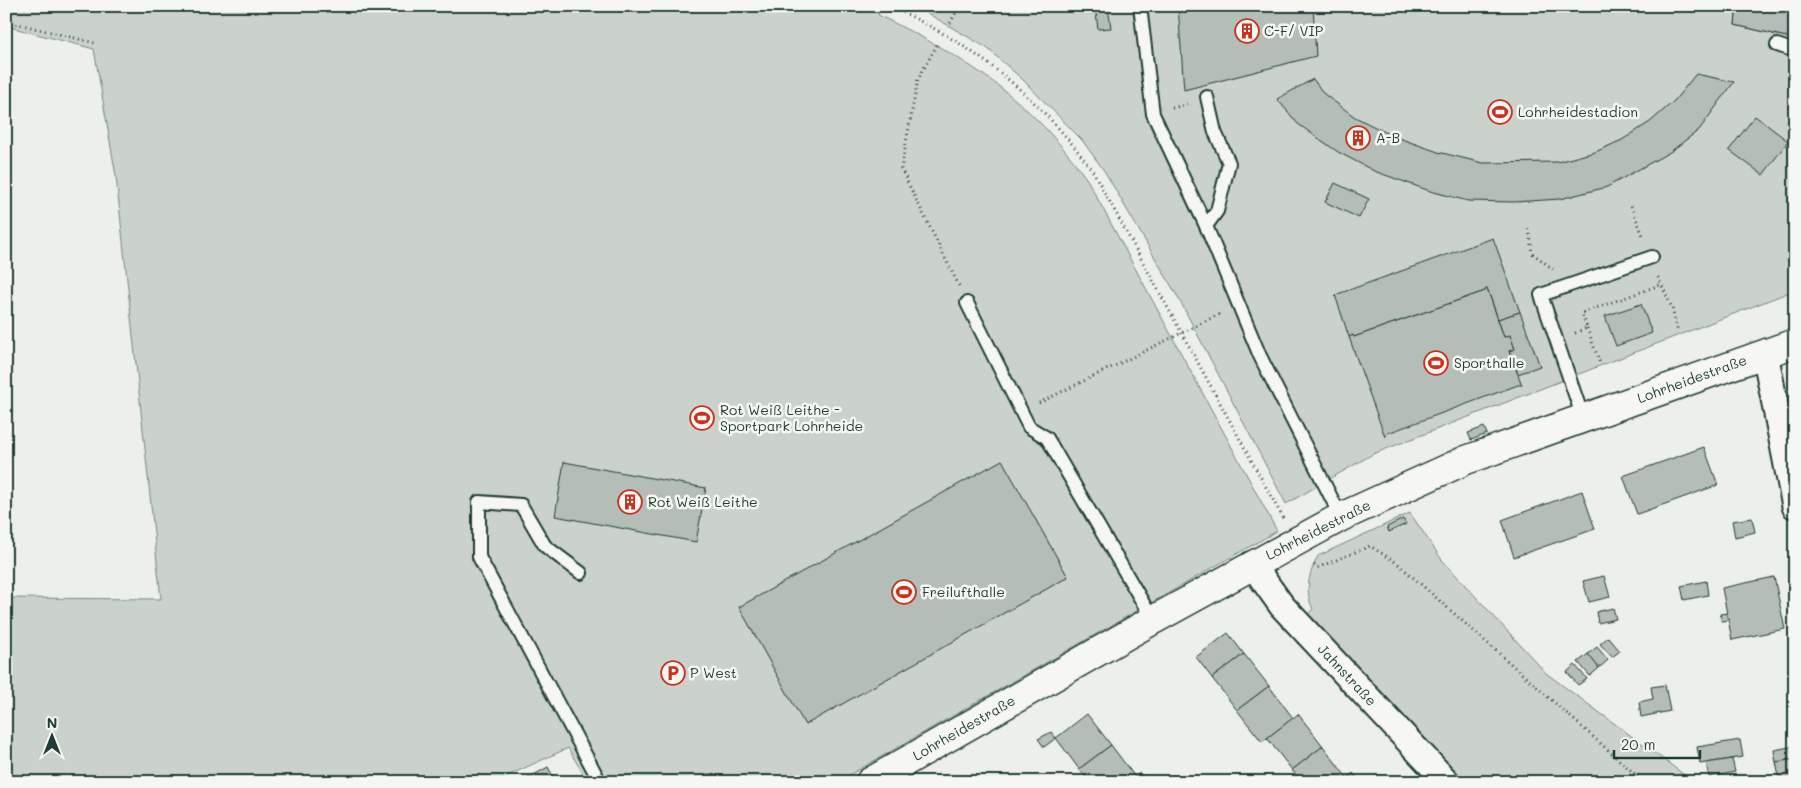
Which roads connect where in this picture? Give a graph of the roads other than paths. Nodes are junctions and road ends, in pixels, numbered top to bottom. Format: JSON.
{"nodes":[{"id":1,"x":1140,"y":6,"type":"edge"},
{"id":2,"x":1777,"y":45,"type":"dead end"},
{"id":3,"x":1795,"y":51,"type":"edge"},
{"id":4,"x":1207,"y":97,"type":"dead end"},
{"id":5,"x":1206,"y":226,"type":"junction"},
{"id":6,"x":1652,"y":257,"type":"dead end"},
{"id":7,"x":967,"y":303,"type":"road end"},
{"id":8,"x":1795,"y":342,"type":"edge"},
{"id":9,"x":1765,"y":353,"type":"junction"},
{"id":10,"x":1583,"y":418,"type":"junction"},
{"id":11,"x":1795,"y":506,"type":"edge"},
{"id":12,"x":1341,"y":516,"type":"junction"},
{"id":13,"x":1252,"y":564,"type":"junction"},
{"id":14,"x":581,"y":574,"type":"dead end"},
{"id":15,"x":1153,"y":620,"type":"junction"},
{"id":16,"x":600,"y":782,"type":"edge"},
{"id":17,"x":870,"y":782,"type":"edge"},
{"id":18,"x":1448,"y":782,"type":"edge"}],
"edges":[{"from":1,"to":5,"type":"lane"},
{"from":2,"to":3,"type":"lane"},
{"from":4,"to":5,"type":"lane"},
{"from":5,"to":12,"type":"lane"},
{"from":6,"to":10,"type":"lane"},
{"from":7,"to":15,"type":"lane"},
{"from":8,"to":9,"type":"street","name":"Lohrheidestraße"},
{"from":9,"to":10,"type":"street","name":"Lohrheidestraße"},
{"from":9,"to":11,"type":"street"},
{"from":10,"to":12,"type":"street","name":"Lohrheidestraße"},
{"from":12,"to":13,"type":"street","name":"Lohrheidestraße"},
{"from":13,"to":15,"type":"street","name":"Lohrheidestraße"},
{"from":13,"to":18,"type":"street","name":"Jahnstraße"},
{"from":14,"to":16,"type":"lane"},
{"from":15,"to":17,"type":"street","name":"Lohrheidestraße"}]}
